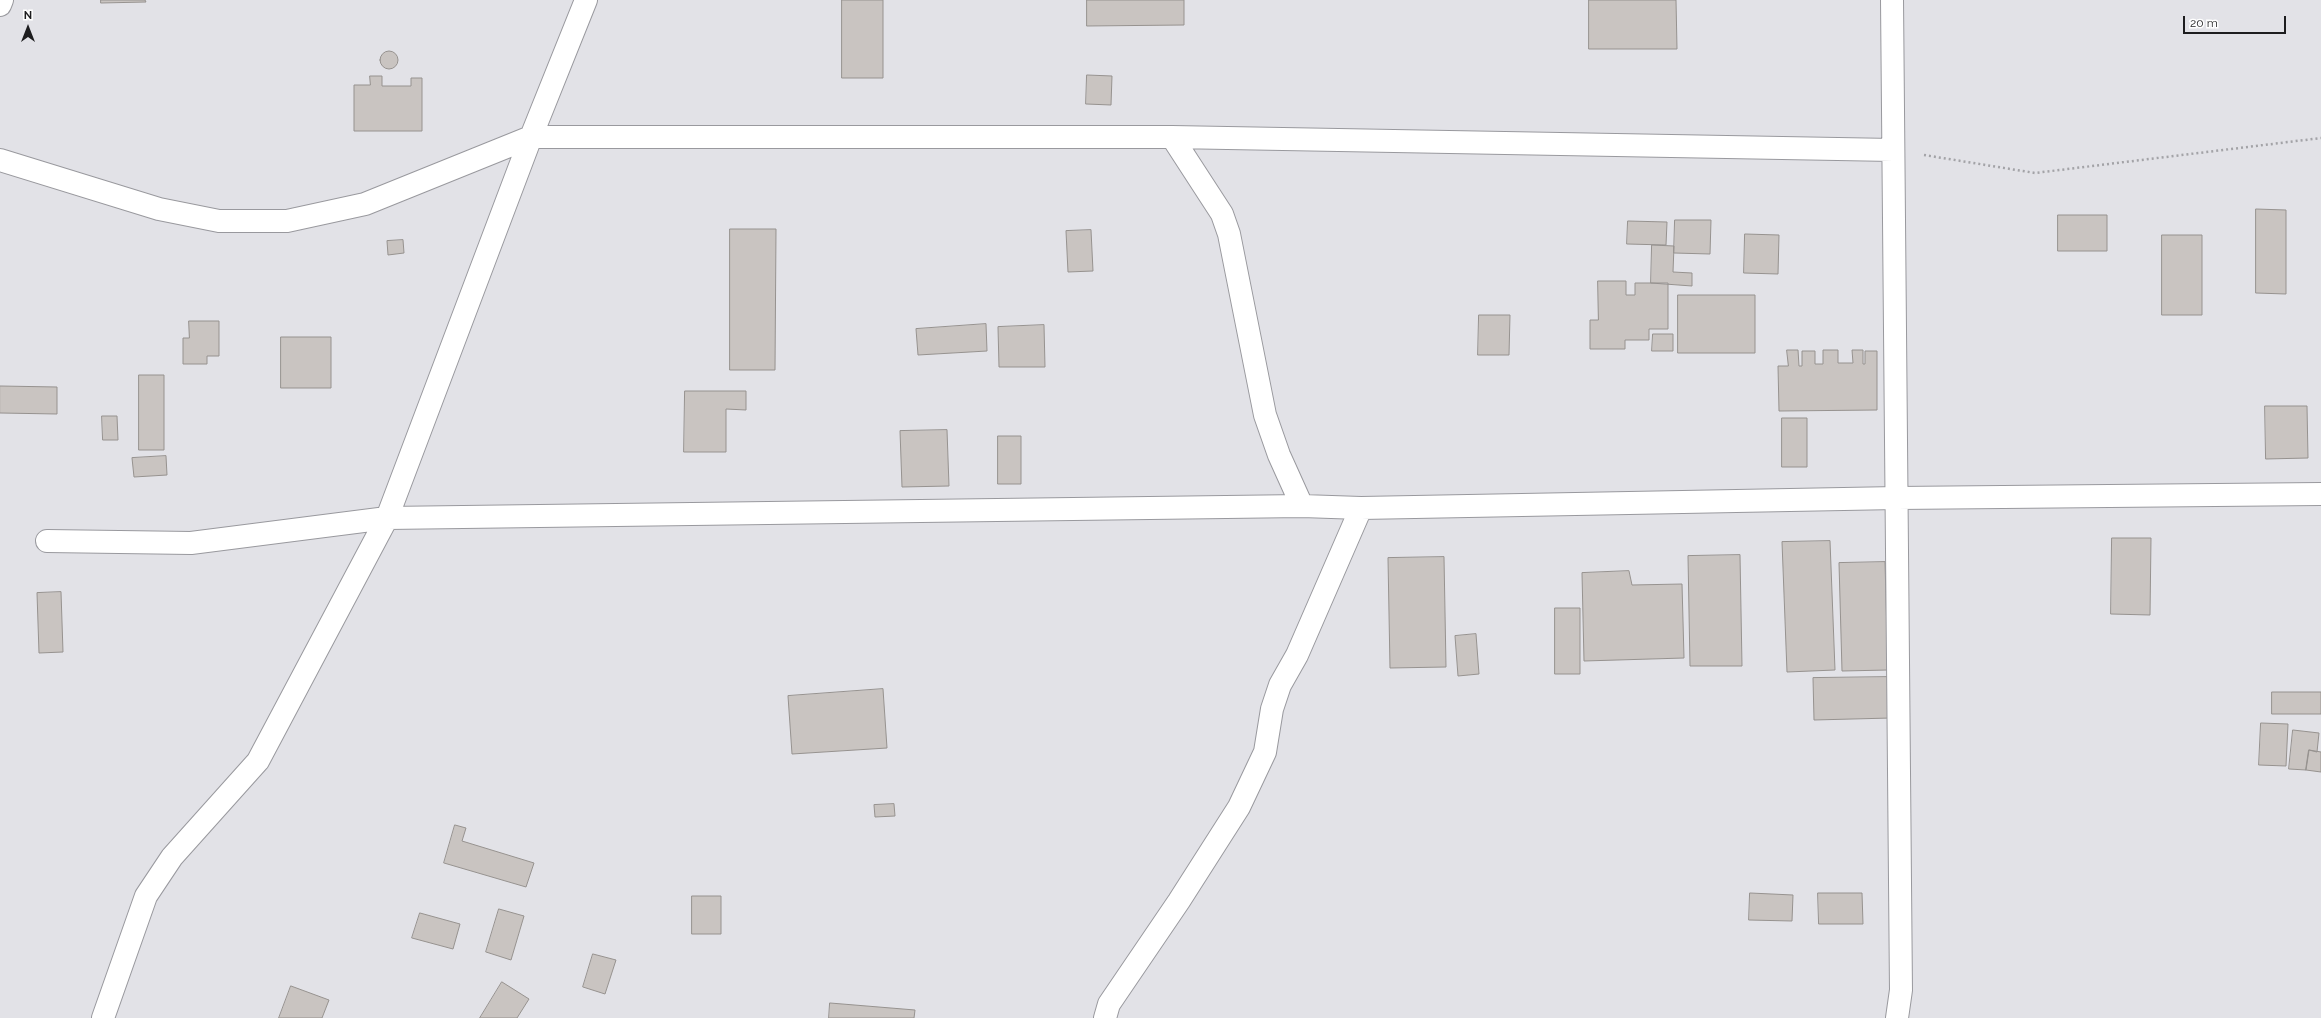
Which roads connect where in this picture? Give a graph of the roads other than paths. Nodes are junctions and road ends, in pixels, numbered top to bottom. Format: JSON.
{"nodes":[{"id":1,"x":2,"y":0,"type":"edge"},
{"id":2,"x":586,"y":0,"type":"edge"},
{"id":3,"x":1892,"y":0,"type":"edge"},
{"id":4,"x":0,"y":5,"type":"edge"},
{"id":5,"x":531,"y":137,"type":"junction"},
{"id":6,"x":1172,"y":137,"type":"junction"},
{"id":7,"x":1893,"y":150,"type":"junction"},
{"id":8,"x":0,"y":160,"type":"edge"},
{"id":9,"x":2321,"y":494,"type":"edge"},
{"id":10,"x":1897,"y":498,"type":"junction"},
{"id":11,"x":1302,"y":506,"type":"junction"},
{"id":12,"x":1361,"y":508,"type":"junction"},
{"id":13,"x":387,"y":518,"type":"junction"},
{"id":14,"x":47,"y":540,"type":"dead end"},
{"id":15,"x":103,"y":1018,"type":"edge"},
{"id":16,"x":1105,"y":1018,"type":"edge"},
{"id":17,"x":1897,"y":1018,"type":"edge"}],
"edges":[{"from":1,"to":4,"type":"street"},
{"from":2,"to":5,"type":"street"},
{"from":3,"to":7,"type":"street"},
{"from":5,"to":6,"type":"street"},
{"from":5,"to":8,"type":"street"},
{"from":5,"to":13,"type":"street"},
{"from":6,"to":7,"type":"street"},
{"from":6,"to":11,"type":"street"},
{"from":7,"to":10,"type":"street"},
{"from":9,"to":10,"type":"street"},
{"from":10,"to":12,"type":"street"},
{"from":10,"to":17,"type":"street"},
{"from":11,"to":12,"type":"street"},
{"from":11,"to":13,"type":"street"},
{"from":12,"to":16,"type":"street"},
{"from":13,"to":14,"type":"street"},
{"from":13,"to":15,"type":"street"}]}
